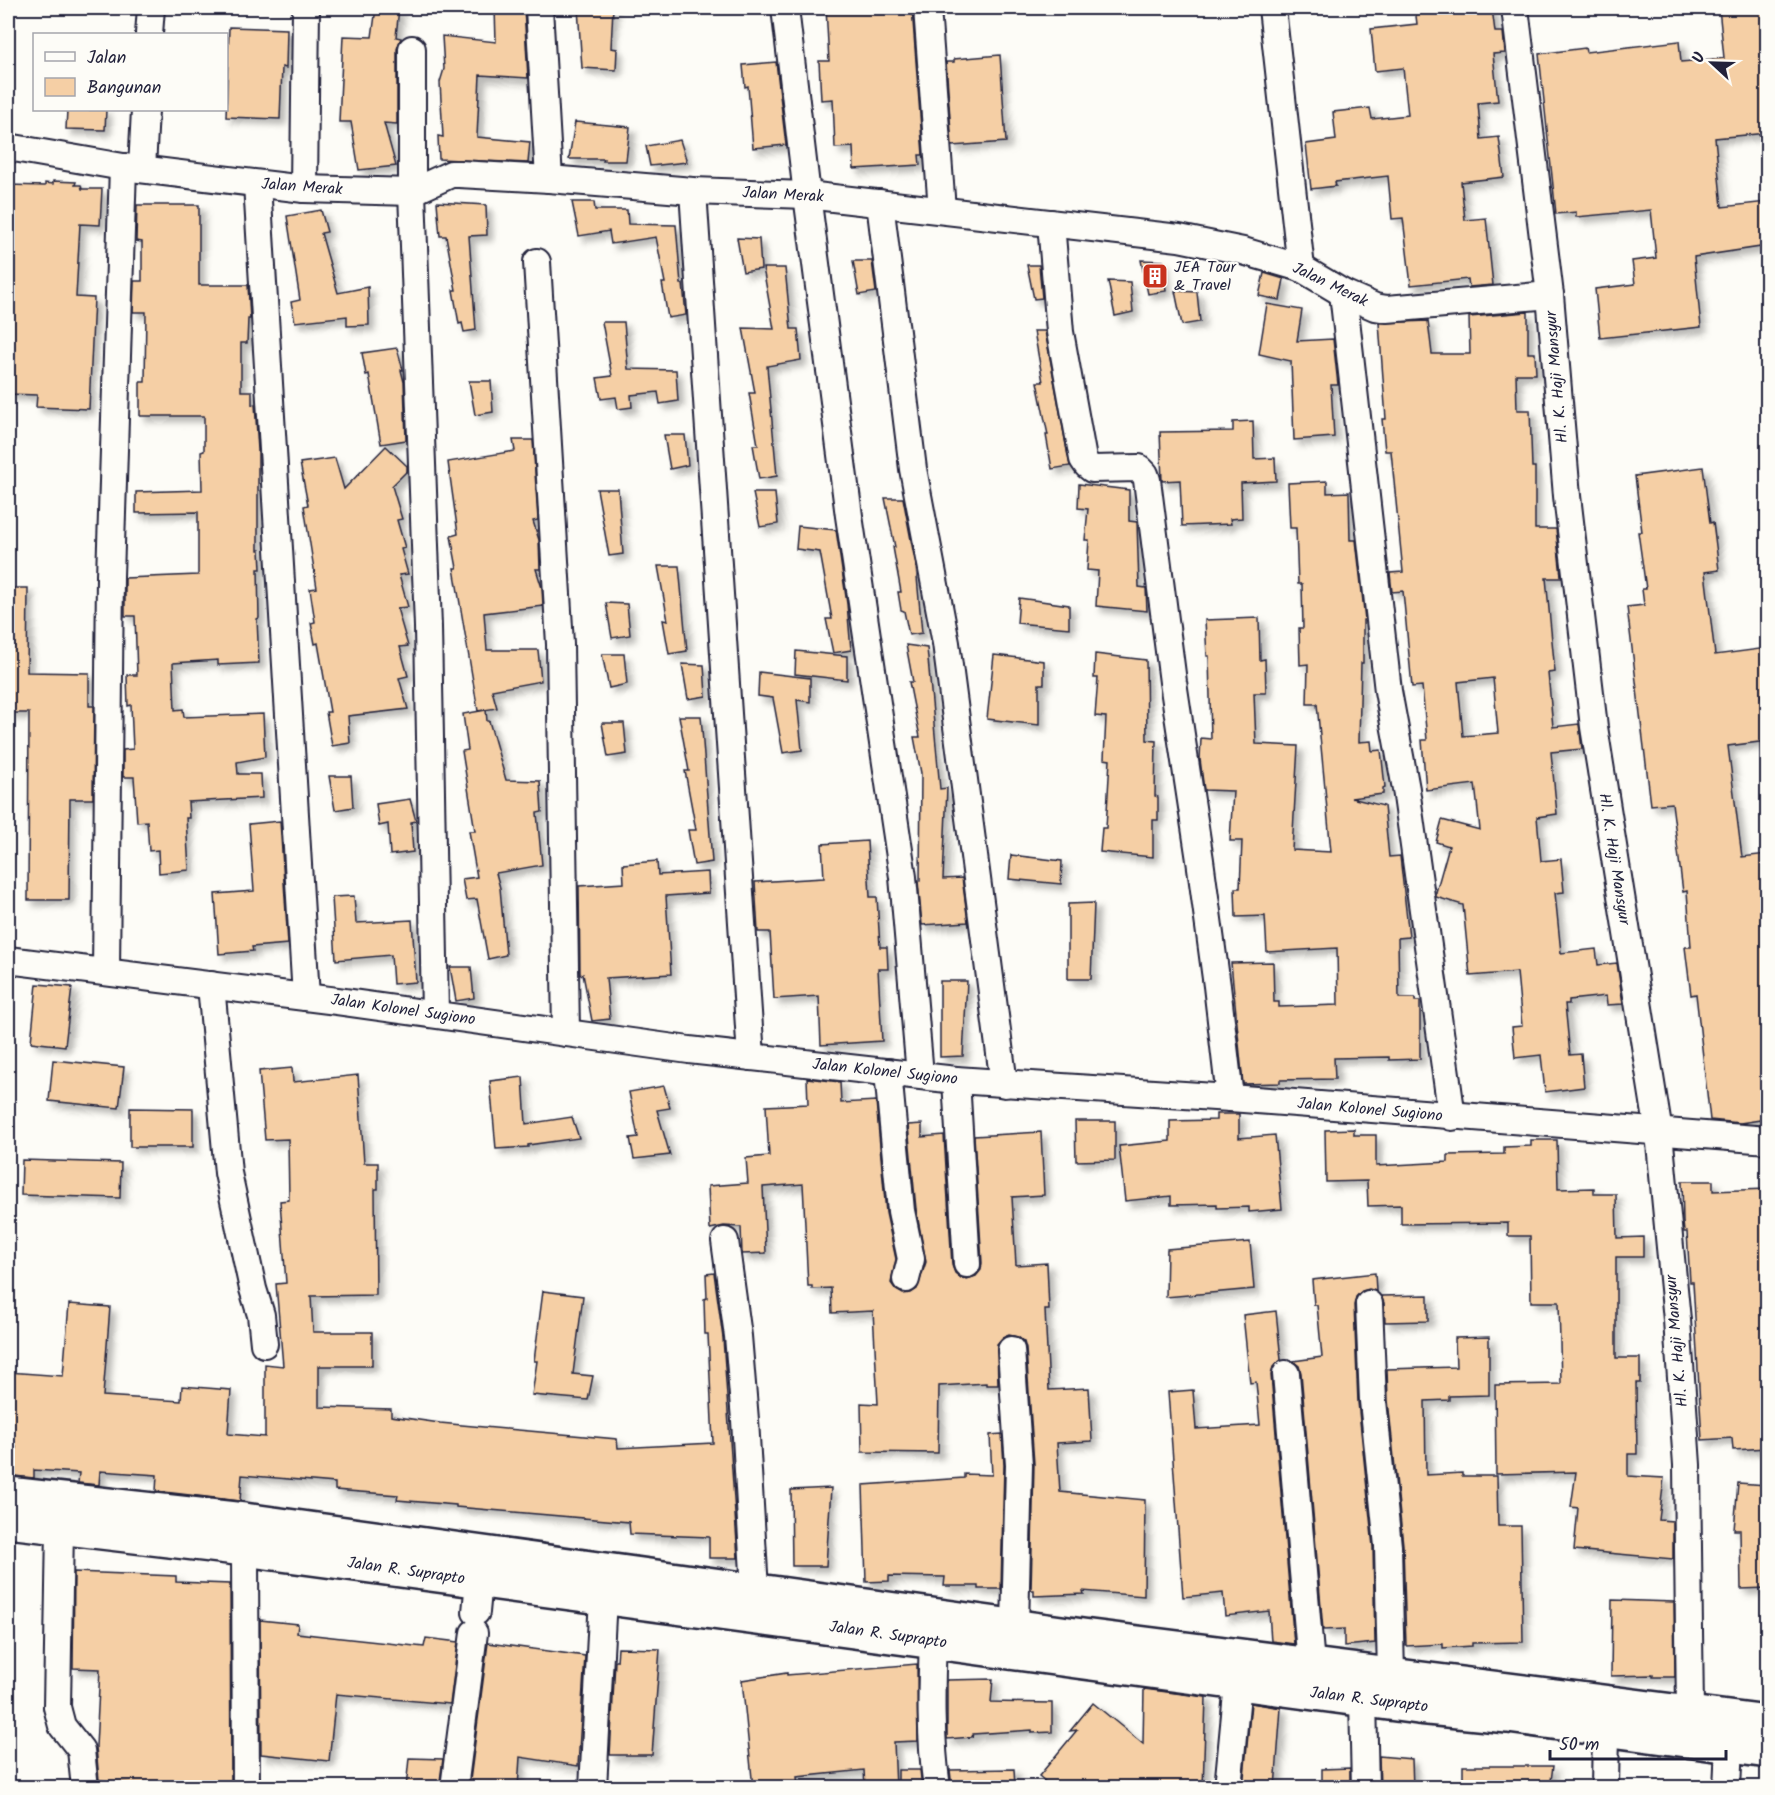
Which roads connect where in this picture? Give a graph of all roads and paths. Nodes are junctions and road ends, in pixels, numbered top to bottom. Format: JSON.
{"nodes":[{"id":1,"x":151,"y":8,"type":"edge"},
{"id":2,"x":306,"y":8,"type":"edge"},
{"id":3,"x":539,"y":8,"type":"edge"},
{"id":4,"x":785,"y":8,"type":"edge"},
{"id":5,"x":927,"y":8,"type":"edge"},
{"id":6,"x":1272,"y":8,"type":"edge"},
{"id":7,"x":1515,"y":8,"type":"edge"},
{"id":8,"x":149,"y":33,"type":"edge"},
{"id":9,"x":412,"y":49,"type":"dead end"},
{"id":10,"x":145,"y":111,"type":"edge"},
{"id":11,"x":8,"y":147,"type":"edge"},
{"id":12,"x":132,"y":168,"type":"junction"},
{"id":13,"x":549,"y":179,"type":"junction"},
{"id":14,"x":256,"y":184,"type":"junction"},
{"id":15,"x":304,"y":189,"type":"junction"},
{"id":16,"x":693,"y":191,"type":"junction"},
{"id":17,"x":412,"y":192,"type":"junction"},
{"id":18,"x":807,"y":195,"type":"junction"},
{"id":19,"x":880,"y":203,"type":"junction"},
{"id":20,"x":942,"y":210,"type":"junction"},
{"id":21,"x":1051,"y":223,"type":"junction"},
{"id":22,"x":537,"y":262,"type":"dead end"},
{"id":23,"x":1301,"y":268,"type":"junction"},
{"id":24,"x":1343,"y":293,"type":"junction"},
{"id":25,"x":1550,"y":295,"type":"junction"},
{"id":26,"x":8,"y":960,"type":"edge"},
{"id":27,"x":106,"y":972,"type":"junction"},
{"id":28,"x":211,"y":985,"type":"junction"},
{"id":29,"x":306,"y":998,"type":"junction"},
{"id":30,"x":435,"y":1014,"type":"junction"},
{"id":31,"x":566,"y":1034,"type":"junction"},
{"id":32,"x":751,"y":1057,"type":"junction"},
{"id":33,"x":888,"y":1072,"type":"junction"},
{"id":34,"x":920,"y":1075,"type":"junction"},
{"id":35,"x":956,"y":1080,"type":"junction"},
{"id":36,"x":1004,"y":1084,"type":"junction"},
{"id":37,"x":1230,"y":1098,"type":"junction"},
{"id":38,"x":1452,"y":1117,"type":"junction"},
{"id":39,"x":1659,"y":1133,"type":"junction"},
{"id":40,"x":1767,"y":1140,"type":"edge"},
{"id":41,"x":725,"y":1241,"type":"dead end"},
{"id":42,"x":968,"y":1264,"type":"dead end"},
{"id":43,"x":906,"y":1279,"type":"dead end"},
{"id":44,"x":1369,"y":1304,"type":"dead end"},
{"id":45,"x":264,"y":1344,"type":"dead end"},
{"id":46,"x":1011,"y":1350,"type":"dead end"},
{"id":47,"x":1286,"y":1374,"type":"dead end"},
{"id":48,"x":8,"y":1494,"type":"edge"},
{"id":49,"x":8,"y":1521,"type":"edge"},
{"id":50,"x":60,"y":1527,"type":"junction"},
{"id":51,"x":245,"y":1549,"type":"junction"},
{"id":52,"x":547,"y":1576,"type":"junction"},
{"id":53,"x":755,"y":1590,"type":"junction"},
{"id":54,"x":603,"y":1597,"type":"junction"},
{"id":55,"x":476,"y":1609,"type":"junction"},
{"id":56,"x":1015,"y":1626,"type":"junction"},
{"id":57,"x":933,"y":1641,"type":"junction"},
{"id":58,"x":1311,"y":1665,"type":"junction"},
{"id":59,"x":1238,"y":1683,"type":"junction"},
{"id":60,"x":1409,"y":1687,"type":"junction"},
{"id":61,"x":1363,"y":1699,"type":"junction"},
{"id":62,"x":1690,"y":1712,"type":"junction"},
{"id":63,"x":1767,"y":1723,"type":"edge"},
{"id":64,"x":1606,"y":1729,"type":"junction"},
{"id":65,"x":1729,"y":1746,"type":"junction"},
{"id":66,"x":1767,"y":1750,"type":"edge"},
{"id":67,"x":85,"y":1788,"type":"edge"},
{"id":68,"x":246,"y":1788,"type":"edge"},
{"id":69,"x":454,"y":1788,"type":"edge"},
{"id":70,"x":593,"y":1788,"type":"edge"},
{"id":71,"x":937,"y":1788,"type":"edge"},
{"id":72,"x":1228,"y":1788,"type":"edge"},
{"id":73,"x":1365,"y":1788,"type":"edge"},
{"id":74,"x":1605,"y":1788,"type":"edge"},
{"id":75,"x":1728,"y":1788,"type":"edge"}],
"edges":[{"from":1,"to":8,"type":"street"},
{"from":2,"to":15,"type":"street"},
{"from":3,"to":13,"type":"street"},
{"from":4,"to":18,"type":"street"},
{"from":5,"to":20,"type":"street"},
{"from":6,"to":23,"type":"street"},
{"from":7,"to":25,"type":"street","name":"Hl. K. Haji Mansyur"},
{"from":9,"to":17,"type":"street"},
{"from":10,"to":12,"type":"street"},
{"from":11,"to":12,"type":"street","name":"Jalan Merak"},
{"from":12,"to":14,"type":"street","name":"Jalan Merak"},
{"from":12,"to":27,"type":"street"},
{"from":13,"to":16,"type":"street","name":"Jalan Merak"},
{"from":13,"to":17,"type":"street","name":"Jalan Merak"},
{"from":14,"to":15,"type":"street","name":"Jalan Merak"},
{"from":14,"to":29,"type":"street"},
{"from":15,"to":17,"type":"street","name":"Jalan Merak"},
{"from":16,"to":18,"type":"street","name":"Jalan Merak"},
{"from":16,"to":32,"type":"street"},
{"from":17,"to":30,"type":"street"},
{"from":18,"to":19,"type":"street","name":"Jalan Merak"},
{"from":18,"to":34,"type":"street"},
{"from":19,"to":20,"type":"street","name":"Jalan Merak"},
{"from":19,"to":36,"type":"street"},
{"from":20,"to":21,"type":"street","name":"Jalan Merak"},
{"from":21,"to":23,"type":"street","name":"Jalan Merak"},
{"from":21,"to":37,"type":"street"},
{"from":22,"to":31,"type":"street"},
{"from":23,"to":24,"type":"street","name":"Jalan Merak"},
{"from":24,"to":25,"type":"street","name":"Jalan Merak"},
{"from":24,"to":38,"type":"street"},
{"from":25,"to":39,"type":"street","name":"Hl. K. Haji Mansyur"},
{"from":26,"to":27,"type":"street","name":"Jalan Kolonel Sugiono"},
{"from":27,"to":28,"type":"street","name":"Jalan Kolonel Sugiono"},
{"from":28,"to":29,"type":"street","name":"Jalan Kolonel Sugiono"},
{"from":28,"to":45,"type":"street"},
{"from":29,"to":30,"type":"street","name":"Jalan Kolonel Sugiono"},
{"from":30,"to":31,"type":"street","name":"Jalan Kolonel Sugiono"},
{"from":31,"to":32,"type":"street","name":"Jalan Kolonel Sugiono"},
{"from":32,"to":33,"type":"street","name":"Jalan Kolonel Sugiono"},
{"from":33,"to":34,"type":"street","name":"Jalan Kolonel Sugiono"},
{"from":33,"to":43,"type":"street"},
{"from":34,"to":35,"type":"street","name":"Jalan Kolonel Sugiono"},
{"from":35,"to":36,"type":"street","name":"Jalan Kolonel Sugiono"},
{"from":35,"to":42,"type":"street"},
{"from":36,"to":37,"type":"street","name":"Jalan Kolonel Sugiono"},
{"from":37,"to":38,"type":"street","name":"Jalan Kolonel Sugiono"},
{"from":38,"to":39,"type":"street","name":"Jalan Kolonel Sugiono"},
{"from":39,"to":40,"type":"street","name":"Jalan Kolonel Sugiono"},
{"from":39,"to":62,"type":"street","name":"Hl. K. Haji Mansyur"},
{"from":41,"to":53,"type":"street"},
{"from":44,"to":60,"type":"street"},
{"from":46,"to":56,"type":"street"},
{"from":47,"to":58,"type":"street"},
{"from":48,"to":52,"type":"highway","name":"Jalan R. Suprapto"},
{"from":49,"to":50,"type":"highway","name":"Jalan R. Suprapto"},
{"from":50,"to":51,"type":"highway","name":"Jalan R. Suprapto"},
{"from":50,"to":67,"type":"street"},
{"from":51,"to":55,"type":"highway","name":"Jalan R. Suprapto"},
{"from":51,"to":68,"type":"street"},
{"from":52,"to":53,"type":"highway","name":"Jalan R. Suprapto"},
{"from":52,"to":54,"type":"highway","name":"Jalan R. Suprapto"},
{"from":52,"to":55,"type":"highway","name":"Jalan R. Suprapto"},
{"from":53,"to":56,"type":"highway","name":"Jalan R. Suprapto"},
{"from":54,"to":57,"type":"highway","name":"Jalan R. Suprapto"},
{"from":54,"to":70,"type":"street"},
{"from":55,"to":69,"type":"street"},
{"from":56,"to":58,"type":"highway","name":"Jalan R. Suprapto"},
{"from":57,"to":59,"type":"highway","name":"Jalan R. Suprapto"},
{"from":57,"to":71,"type":"street"},
{"from":58,"to":60,"type":"highway","name":"Jalan R. Suprapto"},
{"from":59,"to":61,"type":"highway","name":"Jalan R. Suprapto"},
{"from":59,"to":72,"type":"street"},
{"from":60,"to":61,"type":"highway","name":"Jalan R. Suprapto"},
{"from":60,"to":62,"type":"highway","name":"Jalan R. Suprapto"},
{"from":60,"to":64,"type":"highway","name":"Jalan R. Suprapto"},
{"from":61,"to":73,"type":"street"},
{"from":62,"to":63,"type":"highway","name":"Jalan R. Suprapto"},
{"from":64,"to":65,"type":"highway","name":"Jalan R. Suprapto"},
{"from":64,"to":74,"type":"street"},
{"from":65,"to":66,"type":"highway","name":"Jalan R. Suprapto"},
{"from":65,"to":75,"type":"street"}]}
